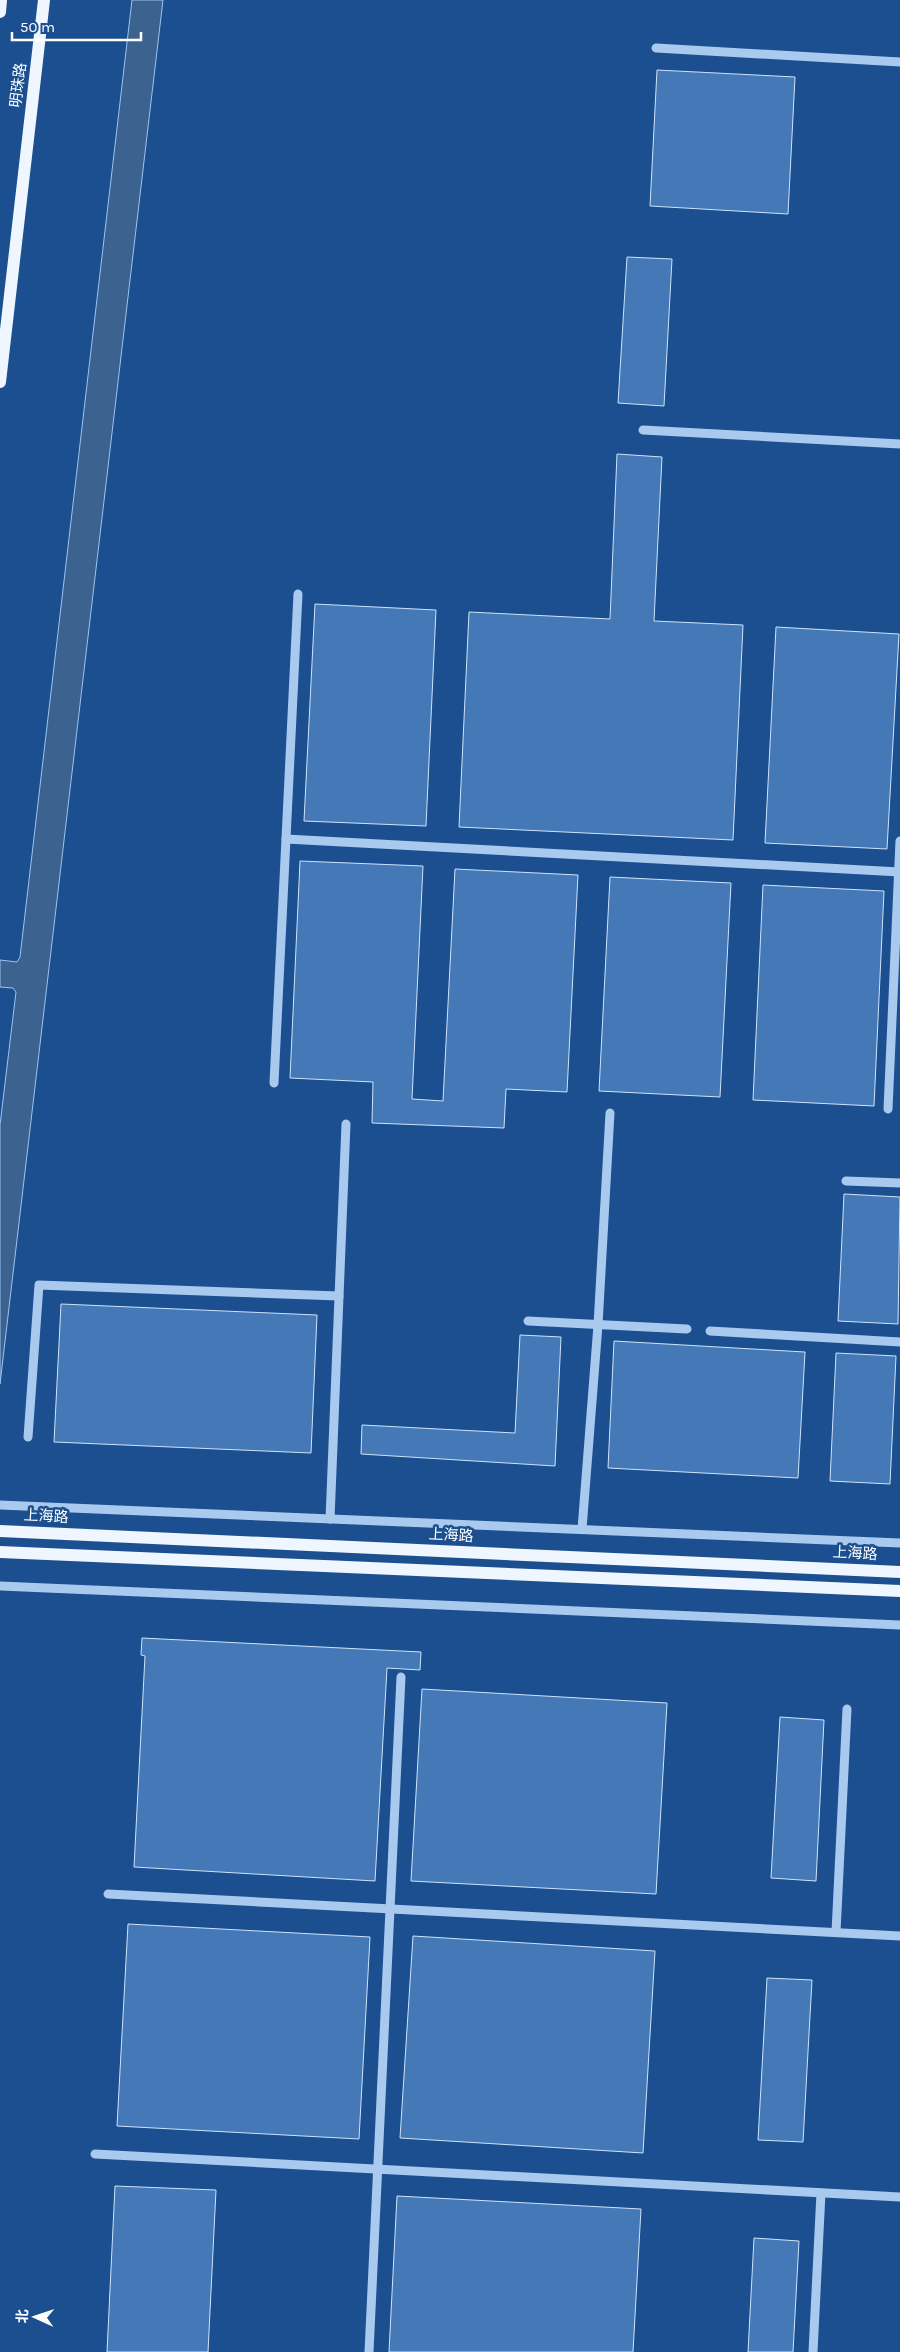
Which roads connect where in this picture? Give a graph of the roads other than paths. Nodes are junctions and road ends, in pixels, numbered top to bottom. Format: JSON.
{"nodes":[{"id":1,"x":2,"y":0,"type":"edge"},
{"id":2,"x":44,"y":0,"type":"edge"},
{"id":3,"x":0,"y":12,"type":"edge"},
{"id":4,"x":656,"y":48,"type":"dead end"},
{"id":5,"x":900,"y":62,"type":"edge"},
{"id":6,"x":0,"y":382,"type":"edge"},
{"id":7,"x":643,"y":430,"type":"dead end"},
{"id":8,"x":900,"y":444,"type":"edge"},
{"id":9,"x":298,"y":594,"type":"dead end"},
{"id":10,"x":286,"y":839,"type":"junction"},
{"id":11,"x":900,"y":841,"type":"edge"},
{"id":12,"x":899,"y":872,"type":"edge"},
{"id":13,"x":274,"y":1083,"type":"dead end"},
{"id":14,"x":888,"y":1109,"type":"dead end"},
{"id":15,"x":610,"y":1113,"type":"dead end"},
{"id":16,"x":346,"y":1124,"type":"dead end"},
{"id":17,"x":846,"y":1181,"type":"dead end"},
{"id":18,"x":900,"y":1183,"type":"edge"},
{"id":19,"x":339,"y":1296,"type":"junction"},
{"id":20,"x":528,"y":1321,"type":"dead end"},
{"id":21,"x":598,"y":1324,"type":"junction"},
{"id":22,"x":687,"y":1329,"type":"dead end"},
{"id":23,"x":710,"y":1331,"type":"dead end"},
{"id":24,"x":900,"y":1342,"type":"edge"},
{"id":25,"x":28,"y":1438,"type":"dead end"},
{"id":26,"x":0,"y":1505,"type":"edge"},
{"id":27,"x":330,"y":1519,"type":"junction"},
{"id":28,"x":582,"y":1529,"type":"junction"},
{"id":29,"x":0,"y":1530,"type":"edge"},
{"id":30,"x":900,"y":1543,"type":"edge"},
{"id":31,"x":0,"y":1552,"type":"edge"},
{"id":32,"x":900,"y":1572,"type":"edge"},
{"id":33,"x":0,"y":1586,"type":"edge"},
{"id":34,"x":900,"y":1591,"type":"edge"},
{"id":35,"x":900,"y":1624,"type":"edge"},
{"id":36,"x":402,"y":1677,"type":"dead end"},
{"id":37,"x":847,"y":1709,"type":"dead end"},
{"id":38,"x":108,"y":1894,"type":"dead end"},
{"id":39,"x":390,"y":1909,"type":"junction"},
{"id":40,"x":836,"y":1932,"type":"junction"},
{"id":41,"x":900,"y":1936,"type":"edge"},
{"id":42,"x":95,"y":2154,"type":"dead end"},
{"id":43,"x":378,"y":2169,"type":"junction"},
{"id":44,"x":821,"y":2193,"type":"junction"},
{"id":45,"x":900,"y":2198,"type":"edge"},
{"id":46,"x":369,"y":2352,"type":"edge"},
{"id":47,"x":813,"y":2352,"type":"edge"}],
"edges":[{"from":1,"to":3,"type":"main road"},
{"from":2,"to":6,"type":"main road","name":"明珠路"},
{"from":4,"to":5,"type":"street"},
{"from":7,"to":8,"type":"street"},
{"from":9,"to":10,"type":"street"},
{"from":10,"to":12,"type":"street"},
{"from":10,"to":13,"type":"street"},
{"from":11,"to":12,"type":"street"},
{"from":12,"to":14,"type":"street"},
{"from":15,"to":21,"type":"street"},
{"from":16,"to":19,"type":"street"},
{"from":17,"to":18,"type":"street"},
{"from":19,"to":25,"type":"street"},
{"from":19,"to":27,"type":"street"},
{"from":20,"to":21,"type":"street"},
{"from":21,"to":22,"type":"street"},
{"from":21,"to":28,"type":"street"},
{"from":23,"to":24,"type":"street"},
{"from":26,"to":27,"type":"street"},
{"from":27,"to":28,"type":"street"},
{"from":28,"to":30,"type":"street"},
{"from":29,"to":32,"type":"main road","name":"上海路"},
{"from":31,"to":34,"type":"main road"},
{"from":33,"to":35,"type":"street"},
{"from":36,"to":39,"type":"street"},
{"from":37,"to":40,"type":"street"},
{"from":38,"to":39,"type":"street"},
{"from":39,"to":40,"type":"street"},
{"from":39,"to":43,"type":"street"},
{"from":40,"to":41,"type":"street"},
{"from":42,"to":43,"type":"street"},
{"from":43,"to":44,"type":"street"},
{"from":43,"to":46,"type":"street"},
{"from":44,"to":45,"type":"street"},
{"from":44,"to":47,"type":"street"}]}
